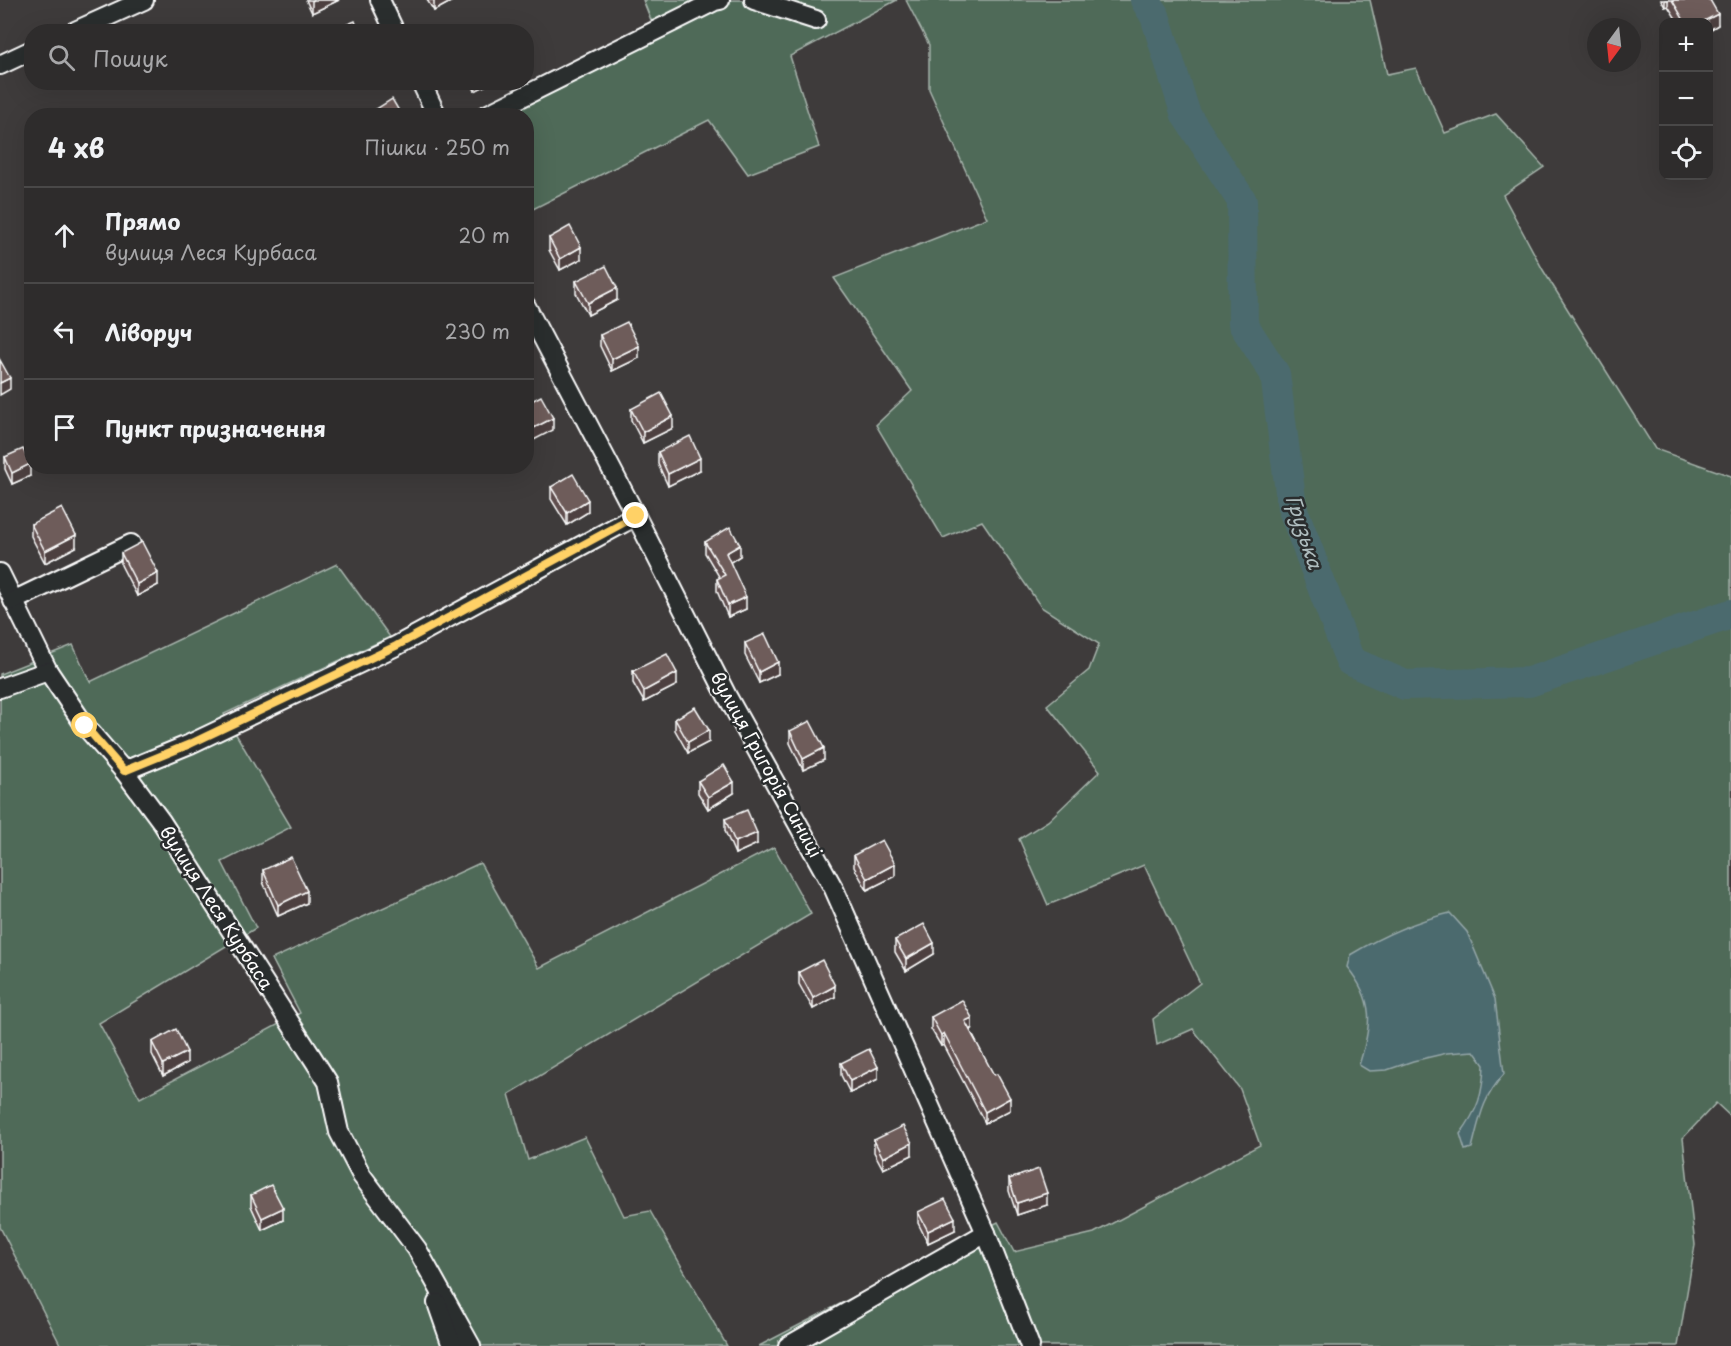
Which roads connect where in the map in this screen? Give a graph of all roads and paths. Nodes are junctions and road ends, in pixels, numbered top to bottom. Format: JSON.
{"nodes":[{"id":1,"x":144,"y":0,"type":"edge"},
{"id":2,"x":380,"y":0,"type":"edge"},
{"id":3,"x":720,"y":0,"type":"edge"},
{"id":4,"x":754,"y":0,"type":"edge"},
{"id":5,"x":816,"y":20,"type":"dead end"},
{"id":6,"x":91,"y":24,"type":"edge"},
{"id":7,"x":391,"y":24,"type":"edge"},
{"id":8,"x":24,"y":54,"type":"edge"},
{"id":9,"x":0,"y":65,"type":"edge"},
{"id":10,"x":425,"y":90,"type":"edge"},
{"id":11,"x":433,"y":108,"type":"edge"},
{"id":12,"x":500,"y":108,"type":"edge"},
{"id":13,"x":534,"y":321,"type":"edge"},
{"id":14,"x":636,"y":516,"type":"junction"},
{"id":15,"x":131,"y":544,"type":"dead end"},
{"id":16,"x":0,"y":573,"type":"edge"},
{"id":17,"x":13,"y":601,"type":"junction"},
{"id":18,"x":48,"y":671,"type":"junction"},
{"id":19,"x":0,"y":688,"type":"edge"},
{"id":20,"x":124,"y":771,"type":"junction"},
{"id":21,"x":986,"y":1233,"type":"junction"},
{"id":22,"x":417,"y":1249,"type":"junction"},
{"id":23,"x":452,"y":1346,"type":"edge"},
{"id":24,"x":471,"y":1346,"type":"edge"},
{"id":25,"x":788,"y":1346,"type":"edge"},
{"id":26,"x":1030,"y":1346,"type":"edge"}],
"edges":[{"from":1,"to":6,"type":"street"},
{"from":2,"to":7,"type":"street"},
{"from":3,"to":12,"type":"street"},
{"from":4,"to":5,"type":"street"},
{"from":8,"to":9,"type":"street"},
{"from":10,"to":11,"type":"street"},
{"from":13,"to":14,"type":"street","name":"вулиця Григорія Синиці"},
{"from":14,"to":20,"type":"street"},
{"from":14,"to":21,"type":"street","name":"вулиця Григорія Синиці"},
{"from":15,"to":17,"type":"street"},
{"from":16,"to":17,"type":"street","name":"вулиця Леся Курбаса"},
{"from":17,"to":18,"type":"street","name":"вулиця Леся Курбаса"},
{"from":18,"to":19,"type":"street"},
{"from":18,"to":20,"type":"street","name":"вулиця Леся Курбаса"},
{"from":20,"to":22,"type":"street","name":"вулиця Леся Курбаса"},
{"from":21,"to":25,"type":"street"},
{"from":21,"to":26,"type":"street","name":"вулиця Григорія Синиці"},
{"from":22,"to":23,"type":"street"},
{"from":22,"to":24,"type":"street"}]}
